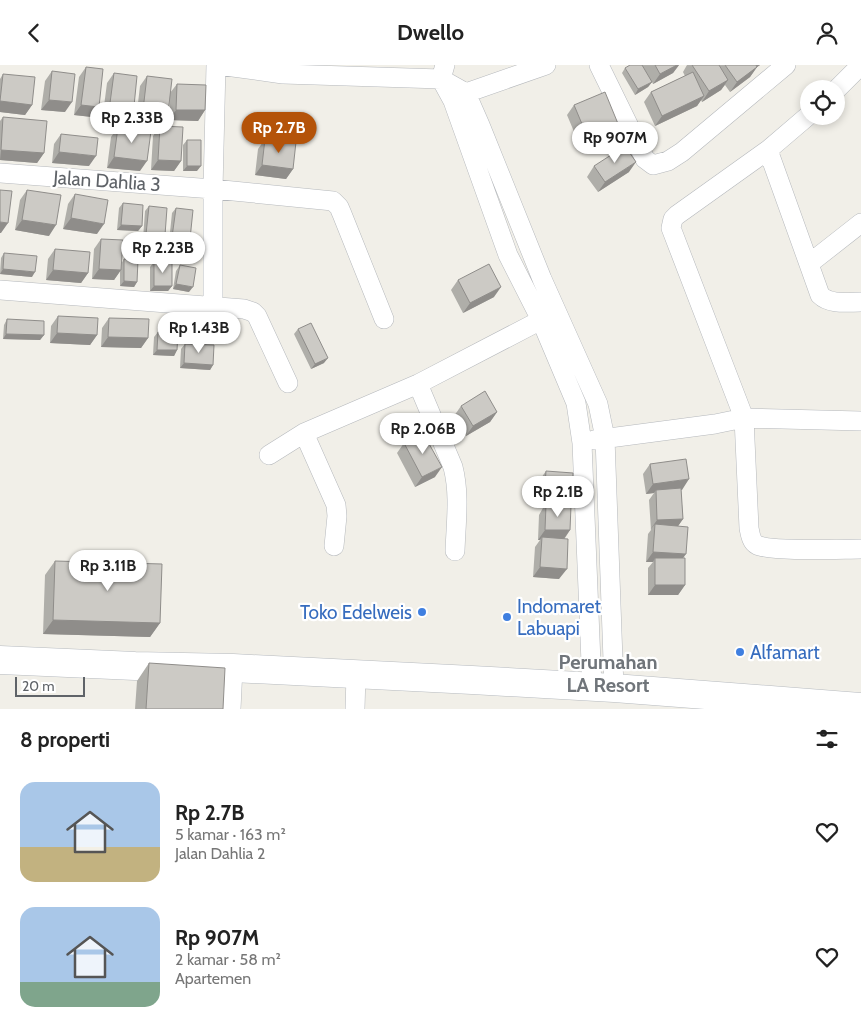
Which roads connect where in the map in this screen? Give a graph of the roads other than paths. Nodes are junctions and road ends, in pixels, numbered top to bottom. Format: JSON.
{"nodes":[{"id":1,"x":217,"y":65,"type":"edge"},
{"id":2,"x":546,"y":65,"type":"edge"},
{"id":3,"x":599,"y":65,"type":"edge"},
{"id":4,"x":786,"y":65,"type":"edge"},
{"id":5,"x":861,"y":65,"type":"edge"},
{"id":6,"x":343,"y":70,"type":"edge"},
{"id":7,"x":443,"y":72,"type":"edge"},
{"id":8,"x":845,"y":81,"type":"edge"},
{"id":9,"x":459,"y":97,"type":"junction"},
{"id":10,"x":800,"y":123,"type":"edge"},
{"id":11,"x":768,"y":150,"type":"junction"},
{"id":12,"x":0,"y":173,"type":"edge"},
{"id":13,"x":213,"y":189,"type":"junction"},
{"id":14,"x":861,"y":223,"type":"edge"},
{"id":15,"x":528,"y":246,"type":"junction"},
{"id":16,"x":508,"y":255,"type":"junction"},
{"id":17,"x":810,"y":263,"type":"junction"},
{"id":18,"x":0,"y":290,"type":"edge"},
{"id":19,"x":861,"y":302,"type":"edge"},
{"id":20,"x":214,"y":305,"type":"junction"},
{"id":21,"x":384,"y":319,"type":"dead end"},
{"id":22,"x":541,"y":320,"type":"junction"},
{"id":23,"x":288,"y":383,"type":"dead end"},
{"id":24,"x":418,"y":384,"type":"junction"},
{"id":25,"x":744,"y":418,"type":"junction"},
{"id":26,"x":861,"y":421,"type":"edge"},
{"id":27,"x":304,"y":433,"type":"junction"},
{"id":28,"x":605,"y":437,"type":"junction"},
{"id":29,"x":582,"y":443,"type":"junction"},
{"id":30,"x":269,"y":455,"type":"dead end"},
{"id":31,"x":334,"y":546,"type":"dead end"},
{"id":32,"x":861,"y":549,"type":"edge"},
{"id":33,"x":456,"y":551,"type":"dead end"},
{"id":34,"x":0,"y":660,"type":"edge"},
{"id":35,"x":233,"y":667,"type":"junction"},
{"id":36,"x":356,"y":675,"type":"junction"},
{"id":37,"x":603,"y":688,"type":"junction"},
{"id":38,"x":861,"y":707,"type":"edge"},
{"id":39,"x":231,"y":709,"type":"edge"},
{"id":40,"x":355,"y":709,"type":"edge"}],
"edges":[{"from":1,"to":6,"type":"street"},
{"from":1,"to":13,"type":"street"},
{"from":2,"to":9,"type":"street"},
{"from":3,"to":4,"type":"street"},
{"from":5,"to":8,"type":"street"},
{"from":6,"to":7,"type":"street"},
{"from":7,"to":9,"type":"street"},
{"from":9,"to":15,"type":"street"},
{"from":9,"to":16,"type":"street"},
{"from":10,"to":11,"type":"street"},
{"from":11,"to":17,"type":"street"},
{"from":11,"to":25,"type":"street"},
{"from":12,"to":13,"type":"street","name":"Jalan Dahlia 3"},
{"from":13,"to":20,"type":"street"},
{"from":13,"to":21,"type":"street","name":"Jalan Dahlia 3"},
{"from":14,"to":17,"type":"street"},
{"from":15,"to":16,"type":"street"},
{"from":15,"to":28,"type":"street"},
{"from":16,"to":22,"type":"street"},
{"from":17,"to":19,"type":"street"},
{"from":18,"to":20,"type":"street"},
{"from":20,"to":23,"type":"street"},
{"from":22,"to":24,"type":"street"},
{"from":22,"to":29,"type":"street"},
{"from":24,"to":27,"type":"street"},
{"from":24,"to":33,"type":"street"},
{"from":25,"to":26,"type":"street"},
{"from":25,"to":28,"type":"street"},
{"from":25,"to":32,"type":"street"},
{"from":27,"to":30,"type":"street"},
{"from":27,"to":31,"type":"street"},
{"from":28,"to":29,"type":"street"},
{"from":28,"to":37,"type":"street"},
{"from":29,"to":37,"type":"street"},
{"from":34,"to":35,"type":"street"},
{"from":35,"to":36,"type":"street"},
{"from":35,"to":39,"type":"street"},
{"from":36,"to":37,"type":"street"},
{"from":36,"to":40,"type":"street"},
{"from":37,"to":38,"type":"street"}]}
